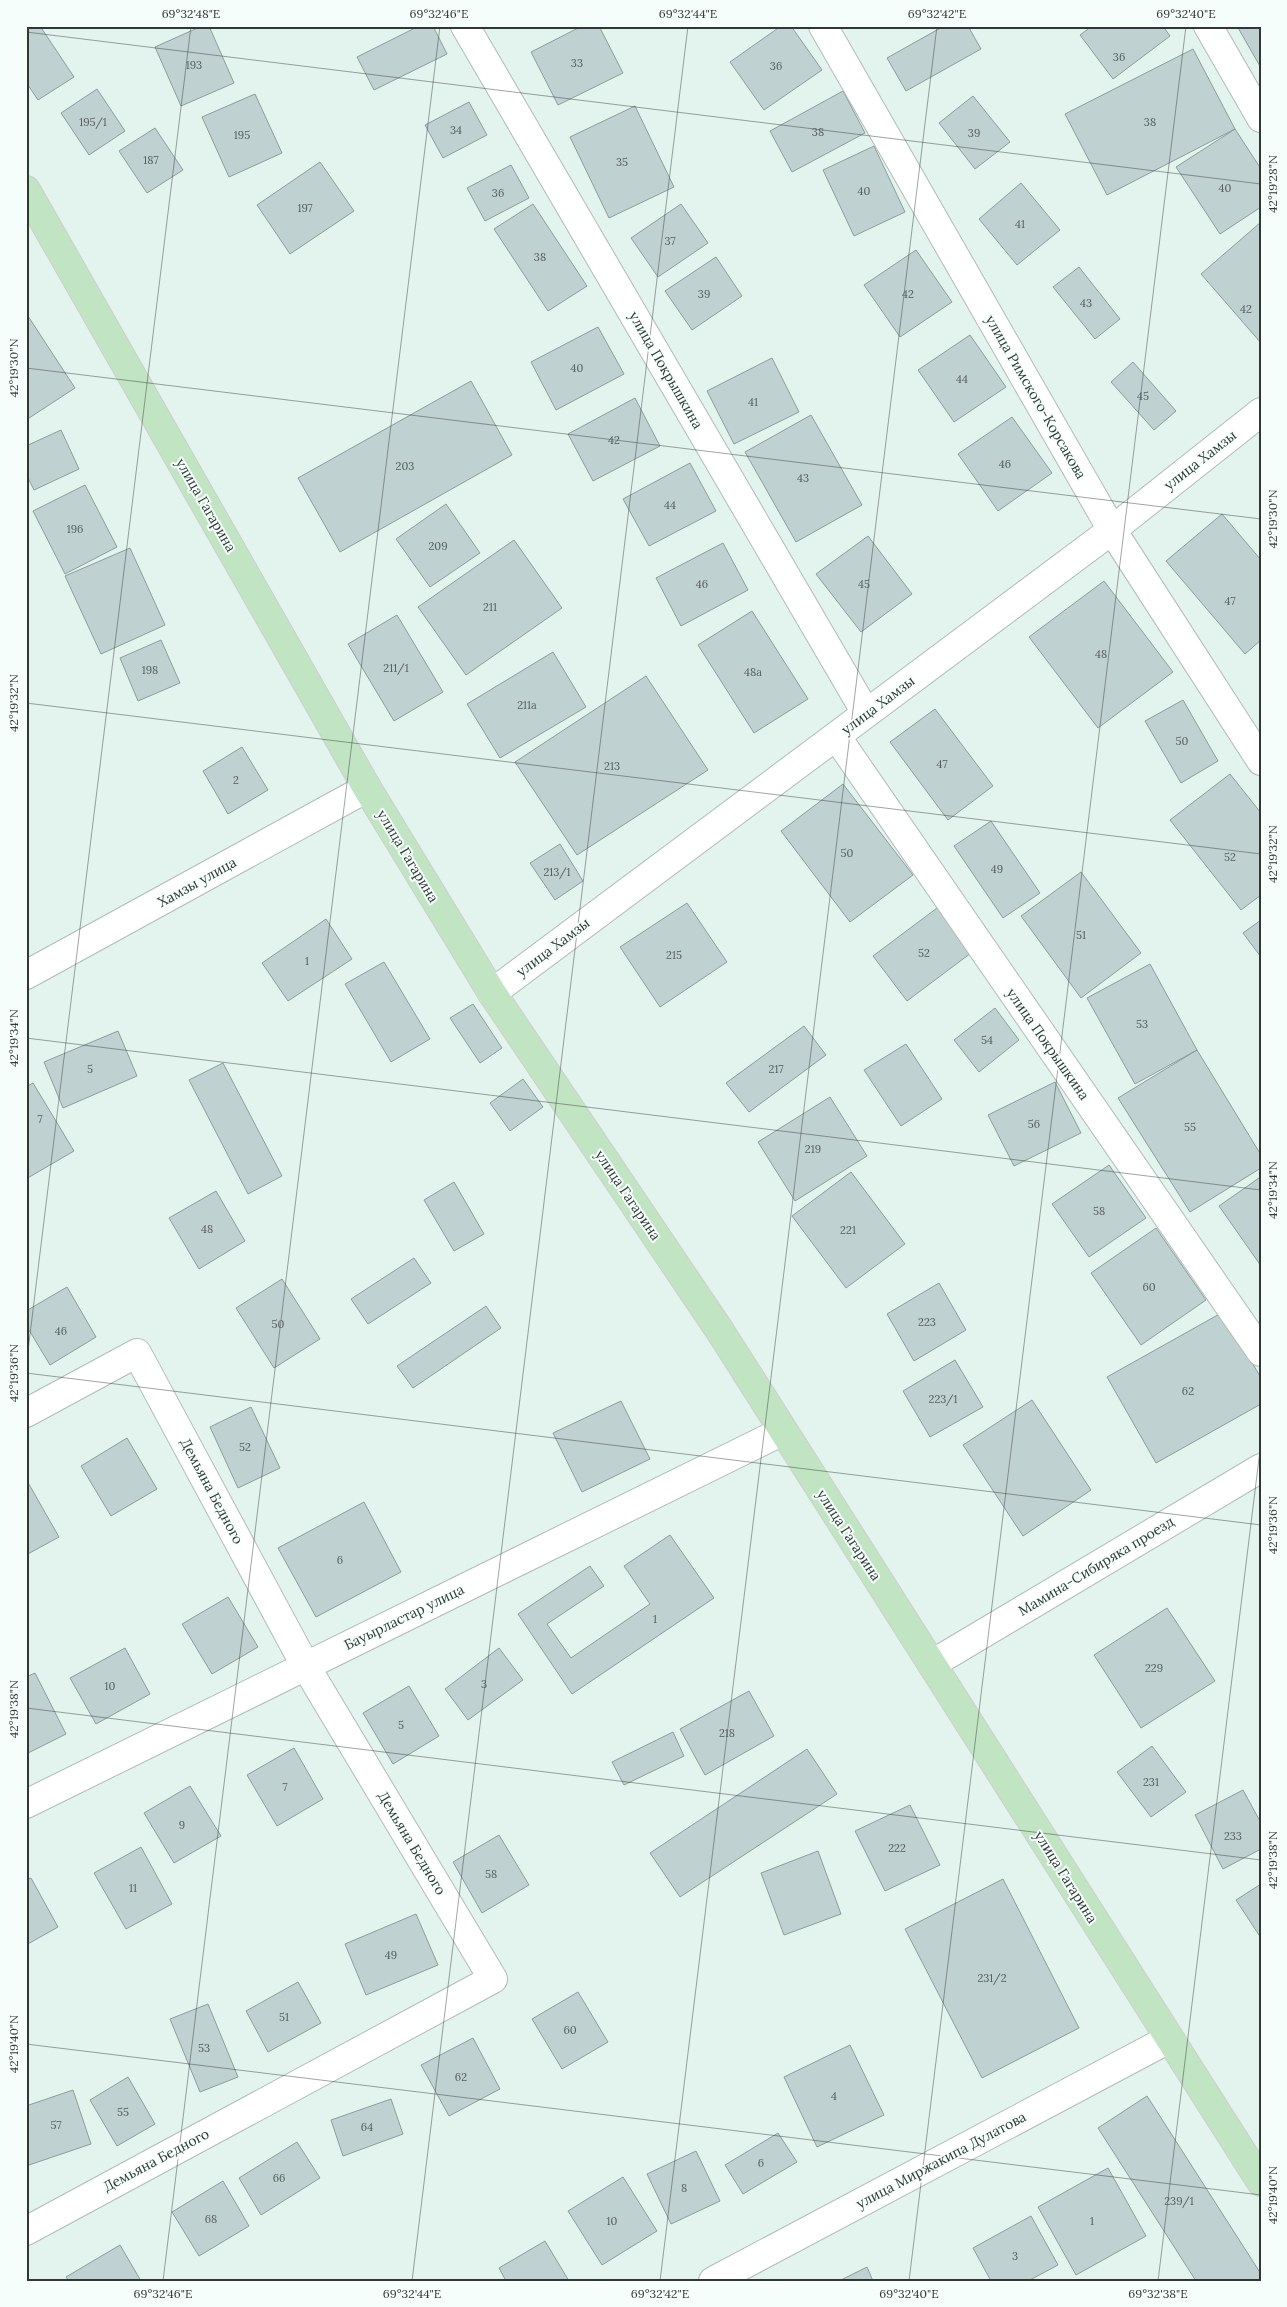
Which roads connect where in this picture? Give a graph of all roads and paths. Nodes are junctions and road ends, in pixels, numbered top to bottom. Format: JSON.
{"nodes":[{"id":1,"x":465,"y":26,"type":"edge"},
{"id":2,"x":823,"y":26,"type":"edge"},
{"id":3,"x":1208,"y":26,"type":"edge"},
{"id":4,"x":1261,"y":118,"type":"edge"},
{"id":5,"x":26,"y":190,"type":"edge"},
{"id":6,"x":1261,"y":412,"type":"edge"},
{"id":7,"x":1112,"y":530,"type":"junction"},
{"id":8,"x":866,"y":713,"type":"junction"},
{"id":9,"x":836,"y":736,"type":"junction"},
{"id":10,"x":1261,"y":761,"type":"edge"},
{"id":11,"x":367,"y":788,"type":"junction"},
{"id":12,"x":26,"y":974,"type":"edge"},
{"id":13,"x":492,"y":993,"type":"junction"},
{"id":14,"x":1261,"y":1352,"type":"edge"},
{"id":15,"x":26,"y":1413,"type":"edge"},
{"id":16,"x":782,"y":1431,"type":"junction"},
{"id":17,"x":1261,"y":1468,"type":"edge"},
{"id":18,"x":932,"y":1664,"type":"junction"},
{"id":19,"x":305,"y":1665,"type":"junction"},
{"id":20,"x":26,"y":1804,"type":"edge"},
{"id":21,"x":1170,"y":2039,"type":"junction"},
{"id":22,"x":1261,"y":2182,"type":"edge"},
{"id":23,"x":26,"y":2230,"type":"edge"},
{"id":24,"x":713,"y":2281,"type":"edge"}],
"edges":[{"from":1,"to":8,"type":"street","name":"улица Покрышкина"},
{"from":2,"to":7,"type":"street","name":"улица Римского-Корсакова"},
{"from":3,"to":4,"type":"street"},
{"from":5,"to":11,"type":"main road","name":"улица Гагарина"},
{"from":6,"to":7,"type":"street","name":"улица Хамзы"},
{"from":7,"to":8,"type":"street","name":"улица Хамзы"},
{"from":7,"to":10,"type":"street","name":"улица Римского-Корсакова"},
{"from":8,"to":9,"type":"street","name":"улица Хамзы"},
{"from":9,"to":13,"type":"street","name":"улица Хамзы"},
{"from":9,"to":14,"type":"street","name":"улица Покрышкина"},
{"from":11,"to":12,"type":"street","name":"Хамзы улица"},
{"from":11,"to":13,"type":"main road","name":"улица Гагарина"},
{"from":13,"to":16,"type":"main road","name":"улица Гагарина"},
{"from":15,"to":19,"type":"street","name":"Демьяна Бедного"},
{"from":16,"to":18,"type":"main road","name":"улица Гагарина"},
{"from":16,"to":19,"type":"street","name":"Бауырластар улица"},
{"from":17,"to":18,"type":"street","name":"Мамина-Сибиряка проезд"},
{"from":18,"to":21,"type":"main road","name":"улица Гагарина"},
{"from":19,"to":20,"type":"street","name":"Бауырластар улица"},
{"from":19,"to":23,"type":"street","name":"Демьяна Бедного"},
{"from":21,"to":22,"type":"main road","name":"улица Гагарина"},
{"from":21,"to":24,"type":"street","name":"улица Миржакипа Дулатова"}]}
